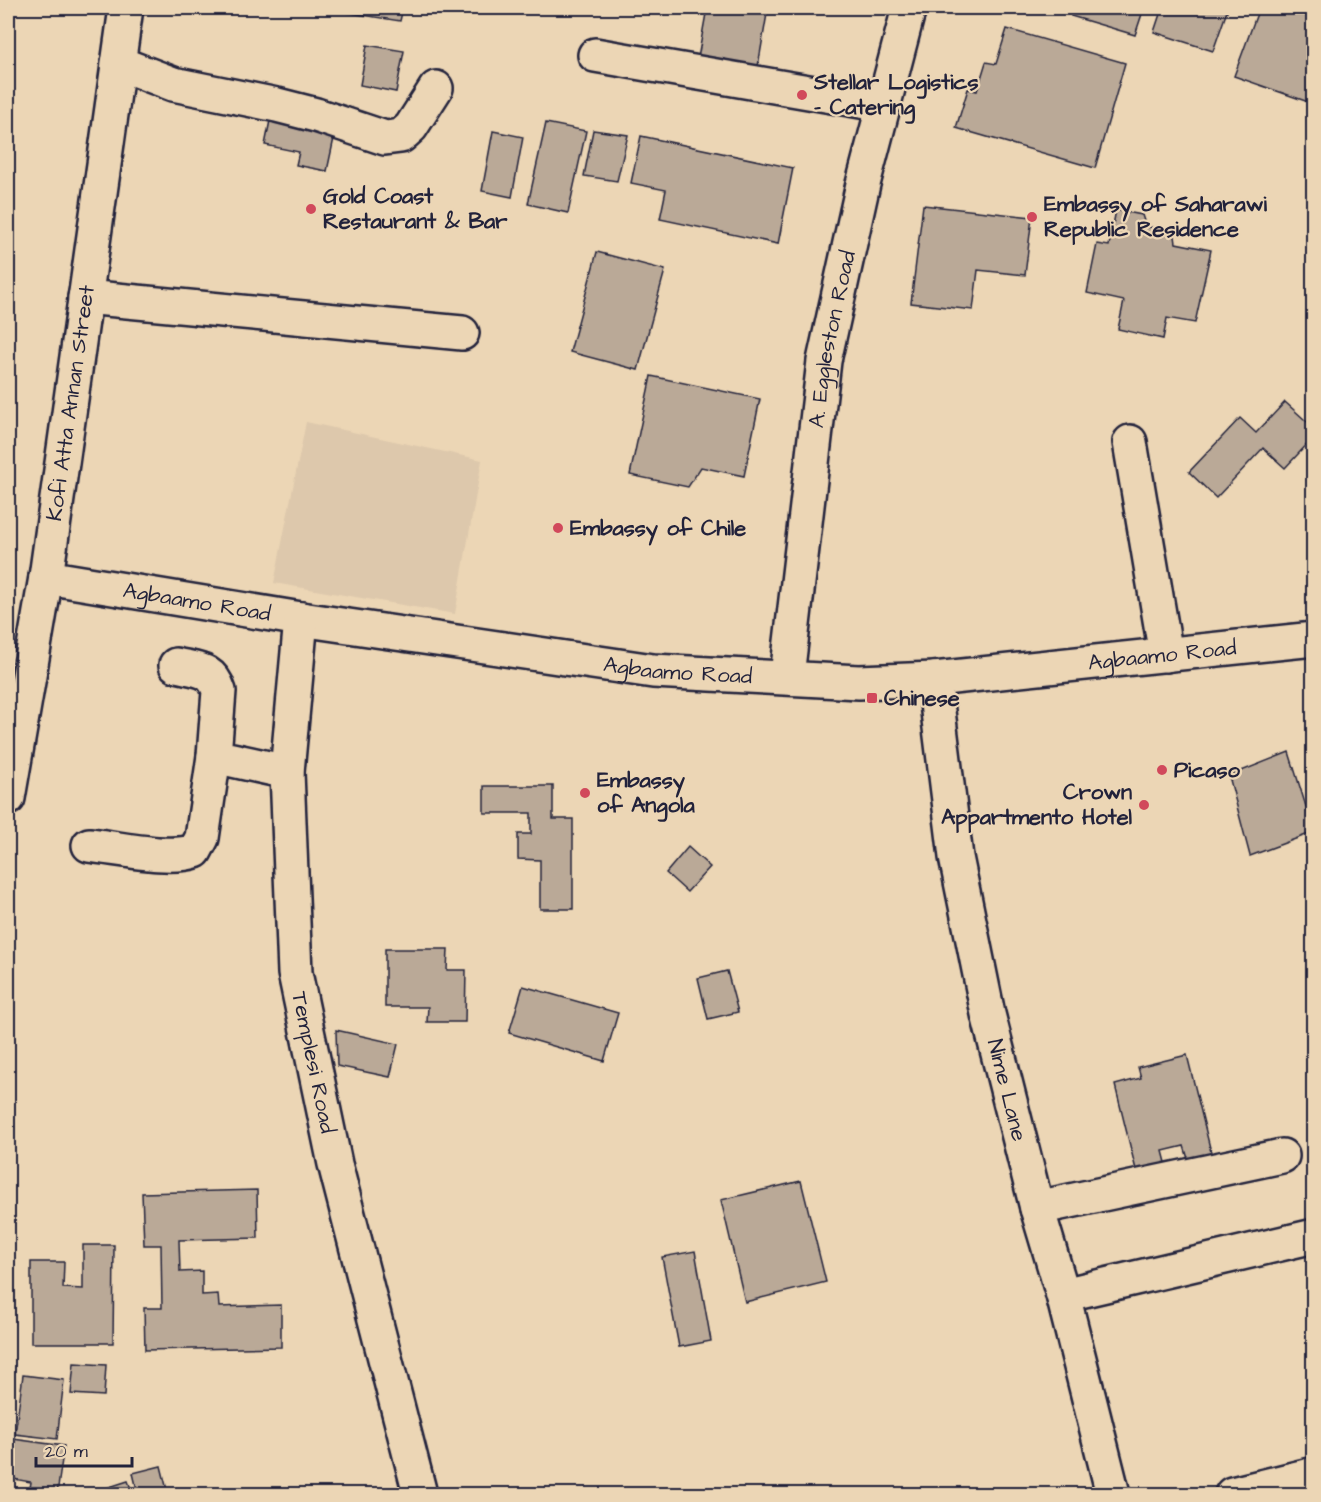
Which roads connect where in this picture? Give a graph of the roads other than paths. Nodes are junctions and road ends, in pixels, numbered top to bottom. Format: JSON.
{"nodes":[{"id":1,"x":126,"y":8,"type":"edge"},
{"id":2,"x":909,"y":8,"type":"edge"},
{"id":3,"x":595,"y":55,"type":"dead end"},
{"id":4,"x":118,"y":63,"type":"junction"},
{"id":5,"x":436,"y":88,"type":"dead end"},
{"id":6,"x":884,"y":105,"type":"junction"},
{"id":7,"x":86,"y":297,"type":"junction"},
{"id":8,"x":462,"y":333,"type":"dead end"},
{"id":9,"x":1130,"y":442,"type":"dead end"},
{"id":10,"x":46,"y":577,"type":"junction"},
{"id":11,"x":301,"y":619,"type":"junction"},
{"id":12,"x":1314,"y":639,"type":"edge"},
{"id":13,"x":1166,"y":655,"type":"junction"},
{"id":14,"x":176,"y":665,"type":"dead end"},
{"id":15,"x":787,"y":676,"type":"junction"},
{"id":16,"x":934,"y":680,"type":"junction"},
{"id":17,"x":214,"y":756,"type":"junction"},
{"id":18,"x":287,"y":772,"type":"junction"},
{"id":19,"x":8,"y":798,"type":"edge"},
{"id":20,"x":89,"y":845,"type":"dead end"},
{"id":21,"x":1282,"y":1156,"type":"dead end"},
{"id":22,"x":1037,"y":1208,"type":"junction"},
{"id":23,"x":1314,"y":1236,"type":"edge"},
{"id":24,"x":1063,"y":1295,"type":"junction"},
{"id":25,"x":1314,"y":1474,"type":"edge"},
{"id":26,"x":420,"y":1494,"type":"edge"},
{"id":27,"x":1113,"y":1494,"type":"edge"},
{"id":28,"x":1232,"y":1494,"type":"edge"}],
"edges":[{"from":1,"to":4,"type":"street","name":"Kofi Atta Annan Street"},
{"from":2,"to":6,"type":"street","name":"A. Eggleston Road"},
{"from":3,"to":6,"type":"street"},
{"from":4,"to":5,"type":"street"},
{"from":4,"to":7,"type":"street","name":"Kofi Atta Annan Street"},
{"from":6,"to":15,"type":"street","name":"A. Eggleston Road"},
{"from":7,"to":8,"type":"street"},
{"from":7,"to":10,"type":"street","name":"Kofi Atta Annan Street"},
{"from":9,"to":13,"type":"street"},
{"from":10,"to":11,"type":"street","name":"Agbaamo Road"},
{"from":10,"to":19,"type":"street","name":"Kofi Atta Annan Street"},
{"from":11,"to":15,"type":"street","name":"Agbaamo Road"},
{"from":11,"to":18,"type":"street","name":"Templesi Road"},
{"from":12,"to":13,"type":"street","name":"Agbaamo Road"},
{"from":13,"to":16,"type":"street","name":"Agbaamo Road"},
{"from":14,"to":17,"type":"street"},
{"from":15,"to":16,"type":"street","name":"Agbaamo Road"},
{"from":16,"to":22,"type":"street","name":"Nime Lane"},
{"from":17,"to":18,"type":"street"},
{"from":17,"to":20,"type":"street"},
{"from":18,"to":26,"type":"street","name":"Templesi Road"},
{"from":21,"to":22,"type":"street"},
{"from":22,"to":24,"type":"street","name":"Nime Lane"},
{"from":23,"to":24,"type":"street"},
{"from":24,"to":27,"type":"street","name":"Nime Lane"},
{"from":25,"to":28,"type":"street"}]}
